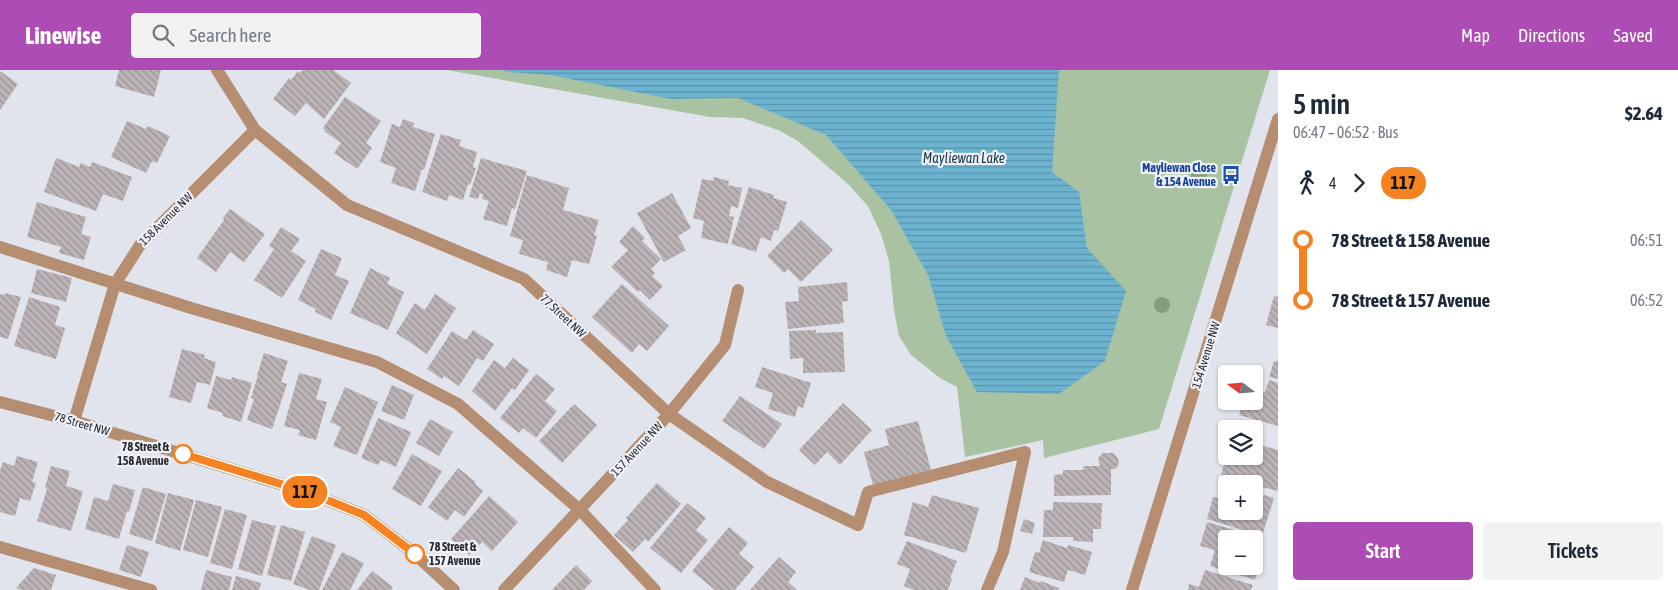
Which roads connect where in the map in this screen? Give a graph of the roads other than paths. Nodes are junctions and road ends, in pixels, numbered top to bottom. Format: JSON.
{"nodes":[{"id":1,"x":217,"y":70,"type":"edge"},
{"id":2,"x":1278,"y":119,"type":"edge"},
{"id":3,"x":255,"y":130,"type":"junction"},
{"id":4,"x":0,"y":247,"type":"edge"},
{"id":5,"x":115,"y":284,"type":"junction"},
{"id":6,"x":738,"y":290,"type":"dead end"},
{"id":7,"x":0,"y":402,"type":"edge"},
{"id":8,"x":669,"y":414,"type":"junction"},
{"id":9,"x":74,"y":421,"type":"junction"},
{"id":10,"x":580,"y":510,"type":"junction"},
{"id":11,"x":0,"y":547,"type":"edge"},
{"id":12,"x":150,"y":590,"type":"edge"},
{"id":13,"x":454,"y":590,"type":"edge"},
{"id":14,"x":504,"y":590,"type":"edge"},
{"id":15,"x":655,"y":590,"type":"edge"},
{"id":16,"x":987,"y":590,"type":"edge"},
{"id":17,"x":1132,"y":590,"type":"edge"}],
"edges":[{"from":1,"to":3,"type":"street"},
{"from":2,"to":17,"type":"street","name":"154 Avenue NW"},
{"from":3,"to":5,"type":"street","name":"158 Avenue NW"},
{"from":3,"to":8,"type":"street","name":"77 Street NW"},
{"from":4,"to":5,"type":"street"},
{"from":5,"to":9,"type":"street","name":"158 Avenue NW"},
{"from":5,"to":10,"type":"street"},
{"from":6,"to":8,"type":"street","name":"157 Avenue NW"},
{"from":7,"to":9,"type":"street","name":"78 Street NW"},
{"from":8,"to":10,"type":"street","name":"157 Avenue NW"},
{"from":8,"to":16,"type":"street","name":"77 Street NW"},
{"from":9,"to":13,"type":"street","name":"78 Street NW"},
{"from":10,"to":14,"type":"street","name":"157 Avenue NW"},
{"from":10,"to":15,"type":"street"},
{"from":11,"to":12,"type":"street"}]}
